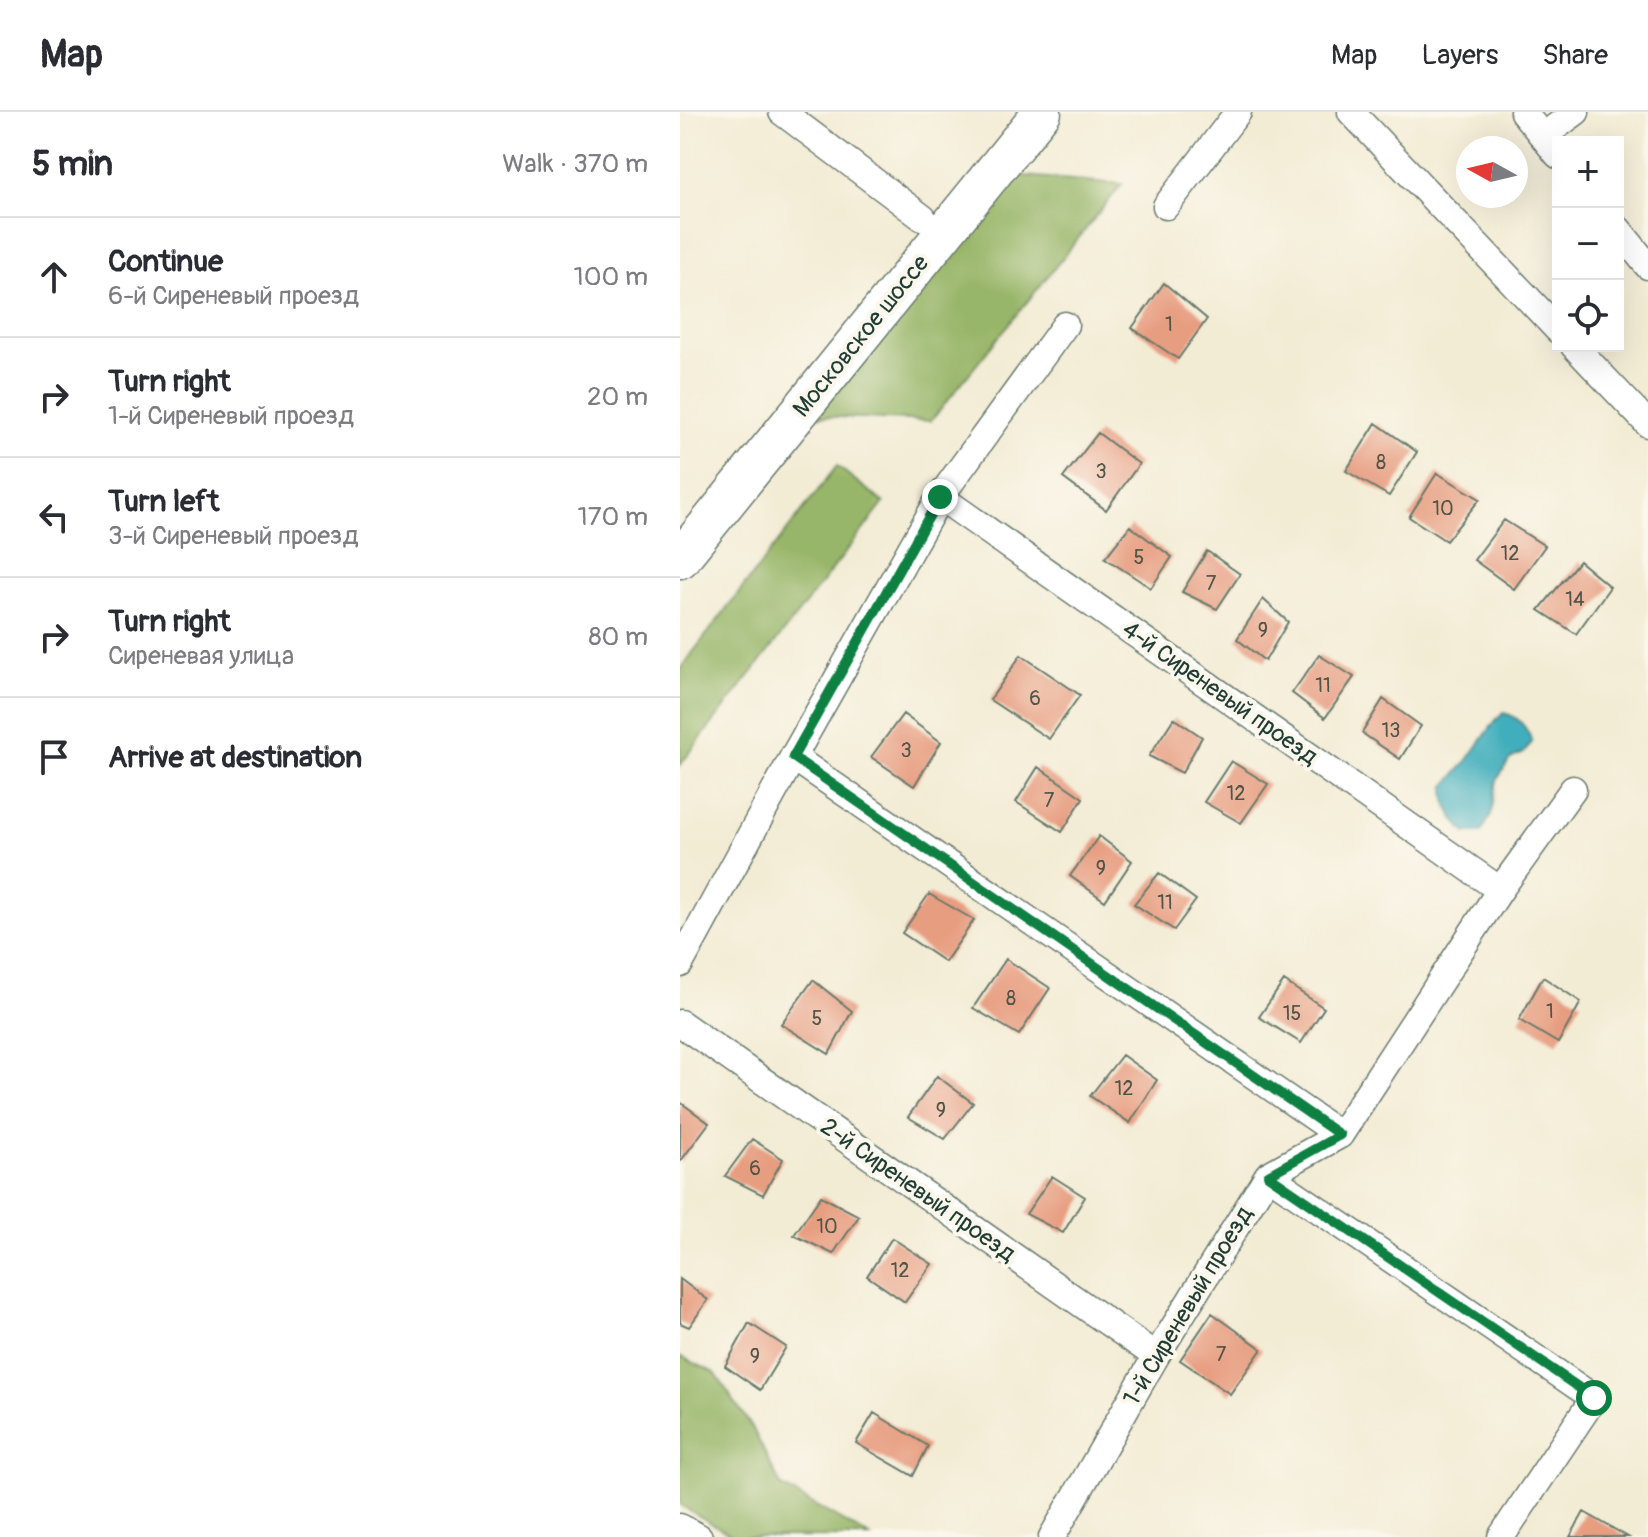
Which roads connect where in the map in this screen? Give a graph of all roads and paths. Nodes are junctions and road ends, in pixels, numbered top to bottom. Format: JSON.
{"nodes":[{"id":1,"x":782,"y":112,"type":"edge"},
{"id":2,"x":1010,"y":112,"type":"edge"},
{"id":3,"x":1042,"y":112,"type":"edge"},
{"id":4,"x":1238,"y":112,"type":"edge"},
{"id":5,"x":1351,"y":112,"type":"edge"},
{"id":6,"x":1523,"y":112,"type":"edge"},
{"id":7,"x":1576,"y":112,"type":"edge"},
{"id":8,"x":1550,"y":146,"type":"edge"},
{"id":9,"x":1166,"y":206,"type":"dead end"},
{"id":10,"x":923,"y":218,"type":"junction"},
{"id":11,"x":1624,"y":236,"type":"edge"},
{"id":12,"x":1648,"y":266,"type":"edge"},
{"id":13,"x":1552,"y":324,"type":"edge"},
{"id":14,"x":1065,"y":325,"type":"dead end"},
{"id":15,"x":1580,"y":352,"type":"edge"},
{"id":16,"x":1648,"y":424,"type":"edge"},
{"id":17,"x":940,"y":497,"type":"junction"},
{"id":18,"x":680,"y":519,"type":"edge"},
{"id":19,"x":680,"y":559,"type":"edge"},
{"id":20,"x":793,"y":757,"type":"junction"},
{"id":21,"x":1573,"y":789,"type":"dead end"},
{"id":22,"x":1500,"y":890,"type":"junction"},
{"id":23,"x":680,"y":964,"type":"edge"},
{"id":24,"x":680,"y":1023,"type":"edge"},
{"id":25,"x":1340,"y":1135,"type":"junction"},
{"id":26,"x":1268,"y":1175,"type":"junction"},
{"id":27,"x":1156,"y":1356,"type":"junction"},
{"id":28,"x":680,"y":1527,"type":"edge"},
{"id":29,"x":699,"y":1537,"type":"edge"},
{"id":30,"x":1052,"y":1537,"type":"edge"},
{"id":31,"x":1501,"y":1537,"type":"edge"}],
"edges":[{"from":1,"to":10,"type":"street"},
{"from":2,"to":10,"type":"highway","name":"Московское шоссе"},
{"from":3,"to":19,"type":"highway","name":"Московское шоссе"},
{"from":4,"to":9,"type":"street"},
{"from":5,"to":13,"type":"street"},
{"from":6,"to":8,"type":"street"},
{"from":7,"to":8,"type":"street"},
{"from":10,"to":18,"type":"highway","name":"Московское шоссе"},
{"from":11,"to":12,"type":"street"},
{"from":14,"to":17,"type":"street"},
{"from":15,"to":16,"type":"street"},
{"from":17,"to":20,"type":"street"},
{"from":17,"to":22,"type":"street","name":"4-й Сиреневый проезд"},
{"from":20,"to":23,"type":"street"},
{"from":20,"to":25,"type":"street"},
{"from":21,"to":22,"type":"street","name":"1-й Сиреневый проезд"},
{"from":22,"to":25,"type":"street","name":"1-й Сиреневый проезд"},
{"from":24,"to":27,"type":"street","name":"2-й Сиреневый проезд"},
{"from":25,"to":26,"type":"street","name":"1-й Сиреневый проезд"},
{"from":26,"to":27,"type":"street","name":"1-й Сиреневый проезд"},
{"from":26,"to":31,"type":"street"},
{"from":27,"to":30,"type":"street","name":"1-й Сиреневый проезд"},
{"from":28,"to":29,"type":"street"}]}
